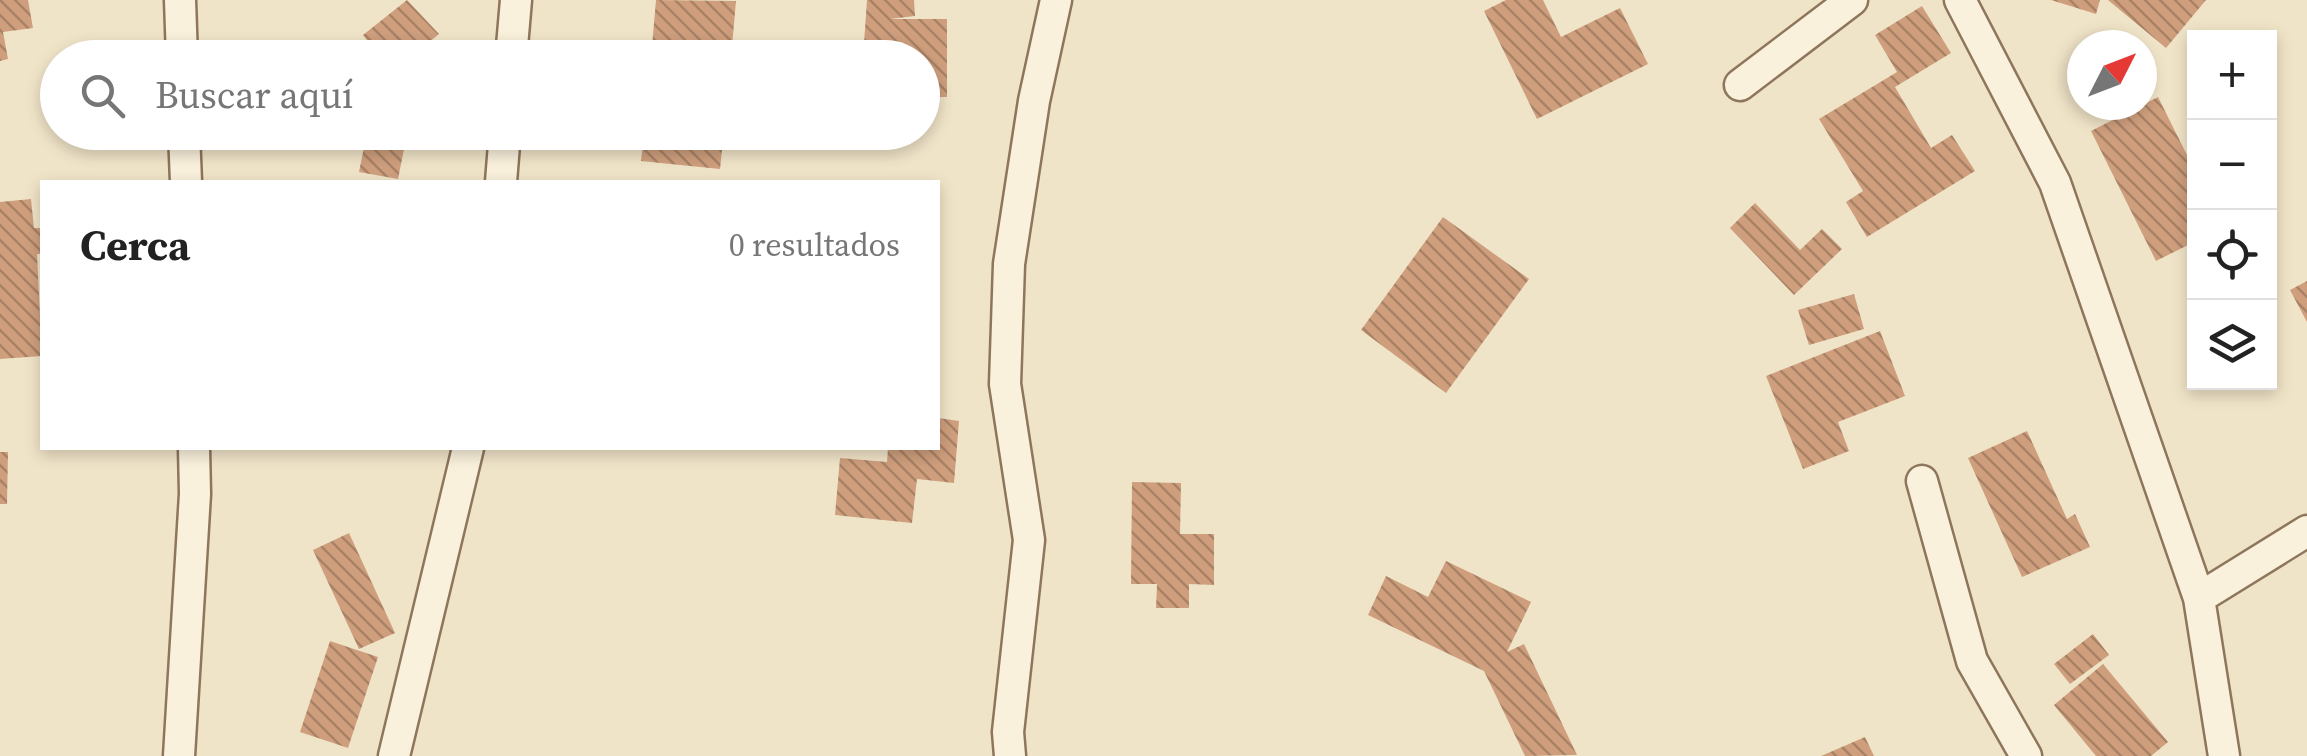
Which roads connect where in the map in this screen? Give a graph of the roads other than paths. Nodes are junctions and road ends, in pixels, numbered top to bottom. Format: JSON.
{"nodes":[{"id":1,"x":180,"y":0,"type":"edge"},
{"id":2,"x":516,"y":0,"type":"edge"},
{"id":3,"x":1056,"y":0,"type":"edge"},
{"id":4,"x":1852,"y":0,"type":"edge"},
{"id":5,"x":1960,"y":0,"type":"edge"},
{"id":6,"x":181,"y":40,"type":"edge"},
{"id":7,"x":513,"y":40,"type":"edge"},
{"id":8,"x":1740,"y":85,"type":"dead end"},
{"id":9,"x":185,"y":150,"type":"edge"},
{"id":10,"x":503,"y":150,"type":"edge"},
{"id":11,"x":186,"y":180,"type":"edge"},
{"id":12,"x":501,"y":180,"type":"edge"},
{"id":13,"x":194,"y":450,"type":"edge"},
{"id":14,"x":468,"y":450,"type":"edge"},
{"id":15,"x":1922,"y":481,"type":"dead end"},
{"id":16,"x":2307,"y":531,"type":"edge"},
{"id":17,"x":2198,"y":598,"type":"junction"},
{"id":18,"x":179,"y":756,"type":"edge"},
{"id":19,"x":394,"y":756,"type":"edge"},
{"id":20,"x":1010,"y":756,"type":"edge"},
{"id":21,"x":2026,"y":756,"type":"edge"},
{"id":22,"x":2224,"y":756,"type":"edge"}],
"edges":[{"from":1,"to":6,"type":"street"},
{"from":2,"to":7,"type":"street"},
{"from":3,"to":20,"type":"street"},
{"from":4,"to":8,"type":"street"},
{"from":5,"to":17,"type":"street"},
{"from":9,"to":11,"type":"street"},
{"from":10,"to":12,"type":"street"},
{"from":13,"to":18,"type":"street"},
{"from":14,"to":19,"type":"street"},
{"from":15,"to":21,"type":"street"},
{"from":16,"to":17,"type":"street"},
{"from":17,"to":22,"type":"street"}]}
